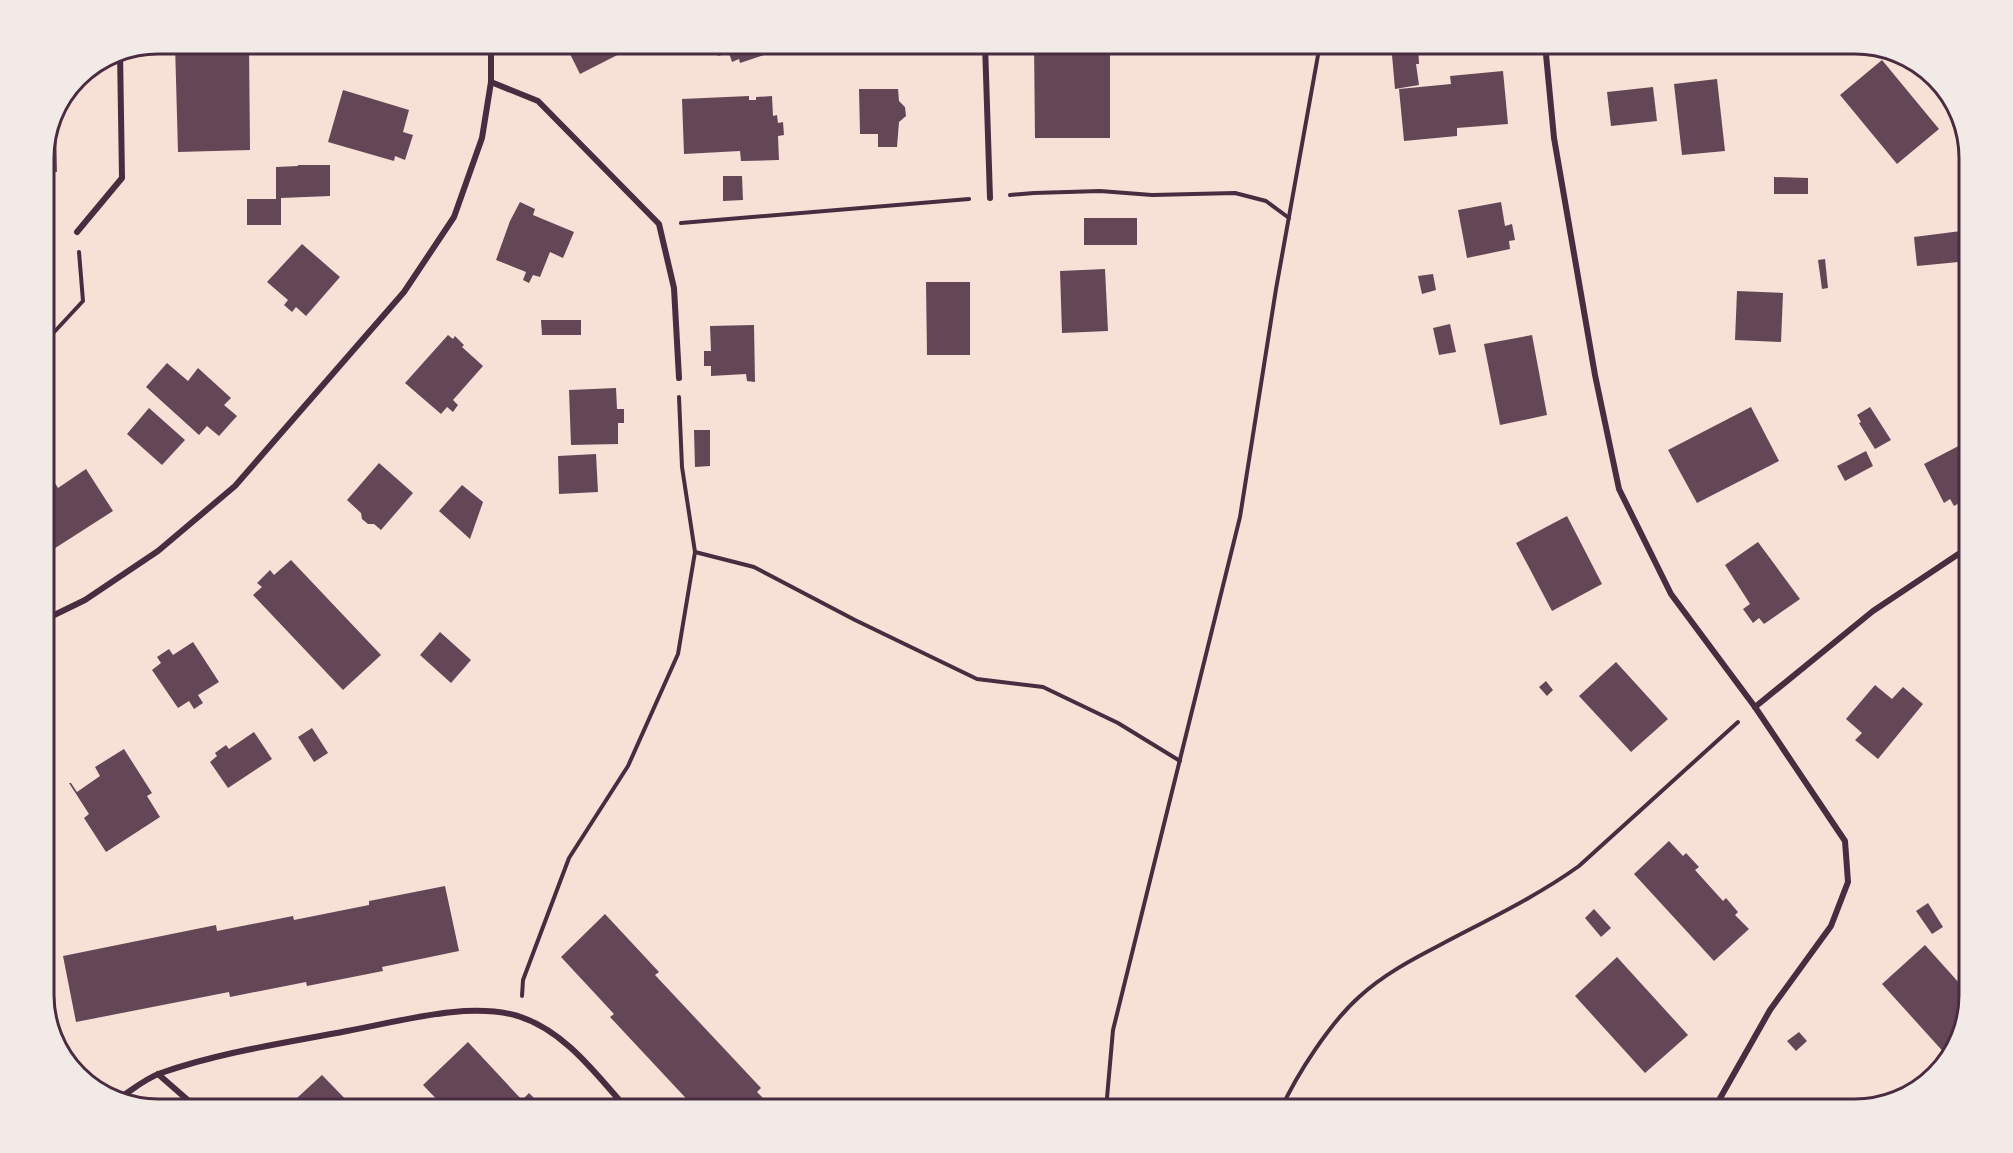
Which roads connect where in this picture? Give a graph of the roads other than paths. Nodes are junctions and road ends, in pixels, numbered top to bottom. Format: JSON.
{"nodes":[{"id":1,"x":491,"y":54,"type":"edge"},
{"id":2,"x":985,"y":54,"type":"edge"},
{"id":3,"x":1546,"y":54,"type":"edge"},
{"id":4,"x":120,"y":62,"type":"edge"},
{"id":5,"x":491,"y":82,"type":"junction"},
{"id":6,"x":990,"y":198,"type":"road end"},
{"id":7,"x":77,"y":232,"type":"road end"},
{"id":8,"x":679,"y":378,"type":"road end"},
{"id":9,"x":1959,"y":554,"type":"edge"},
{"id":10,"x":54,"y":615,"type":"edge"},
{"id":11,"x":1755,"y":707,"type":"junction"},
{"id":12,"x":158,"y":1074,"type":"junction"},
{"id":13,"x":127,"y":1094,"type":"edge"},
{"id":14,"x":186,"y":1099,"type":"edge"},
{"id":15,"x":617,"y":1099,"type":"edge"},
{"id":16,"x":1720,"y":1099,"type":"edge"}],
"edges":[{"from":1,"to":5,"type":"street"},
{"from":2,"to":6,"type":"street"},
{"from":3,"to":11,"type":"street"},
{"from":4,"to":7,"type":"street"},
{"from":5,"to":8,"type":"street"},
{"from":5,"to":10,"type":"street"},
{"from":9,"to":11,"type":"street"},
{"from":11,"to":16,"type":"street"},
{"from":12,"to":13,"type":"street"},
{"from":12,"to":14,"type":"street"},
{"from":12,"to":15,"type":"street"}]}
